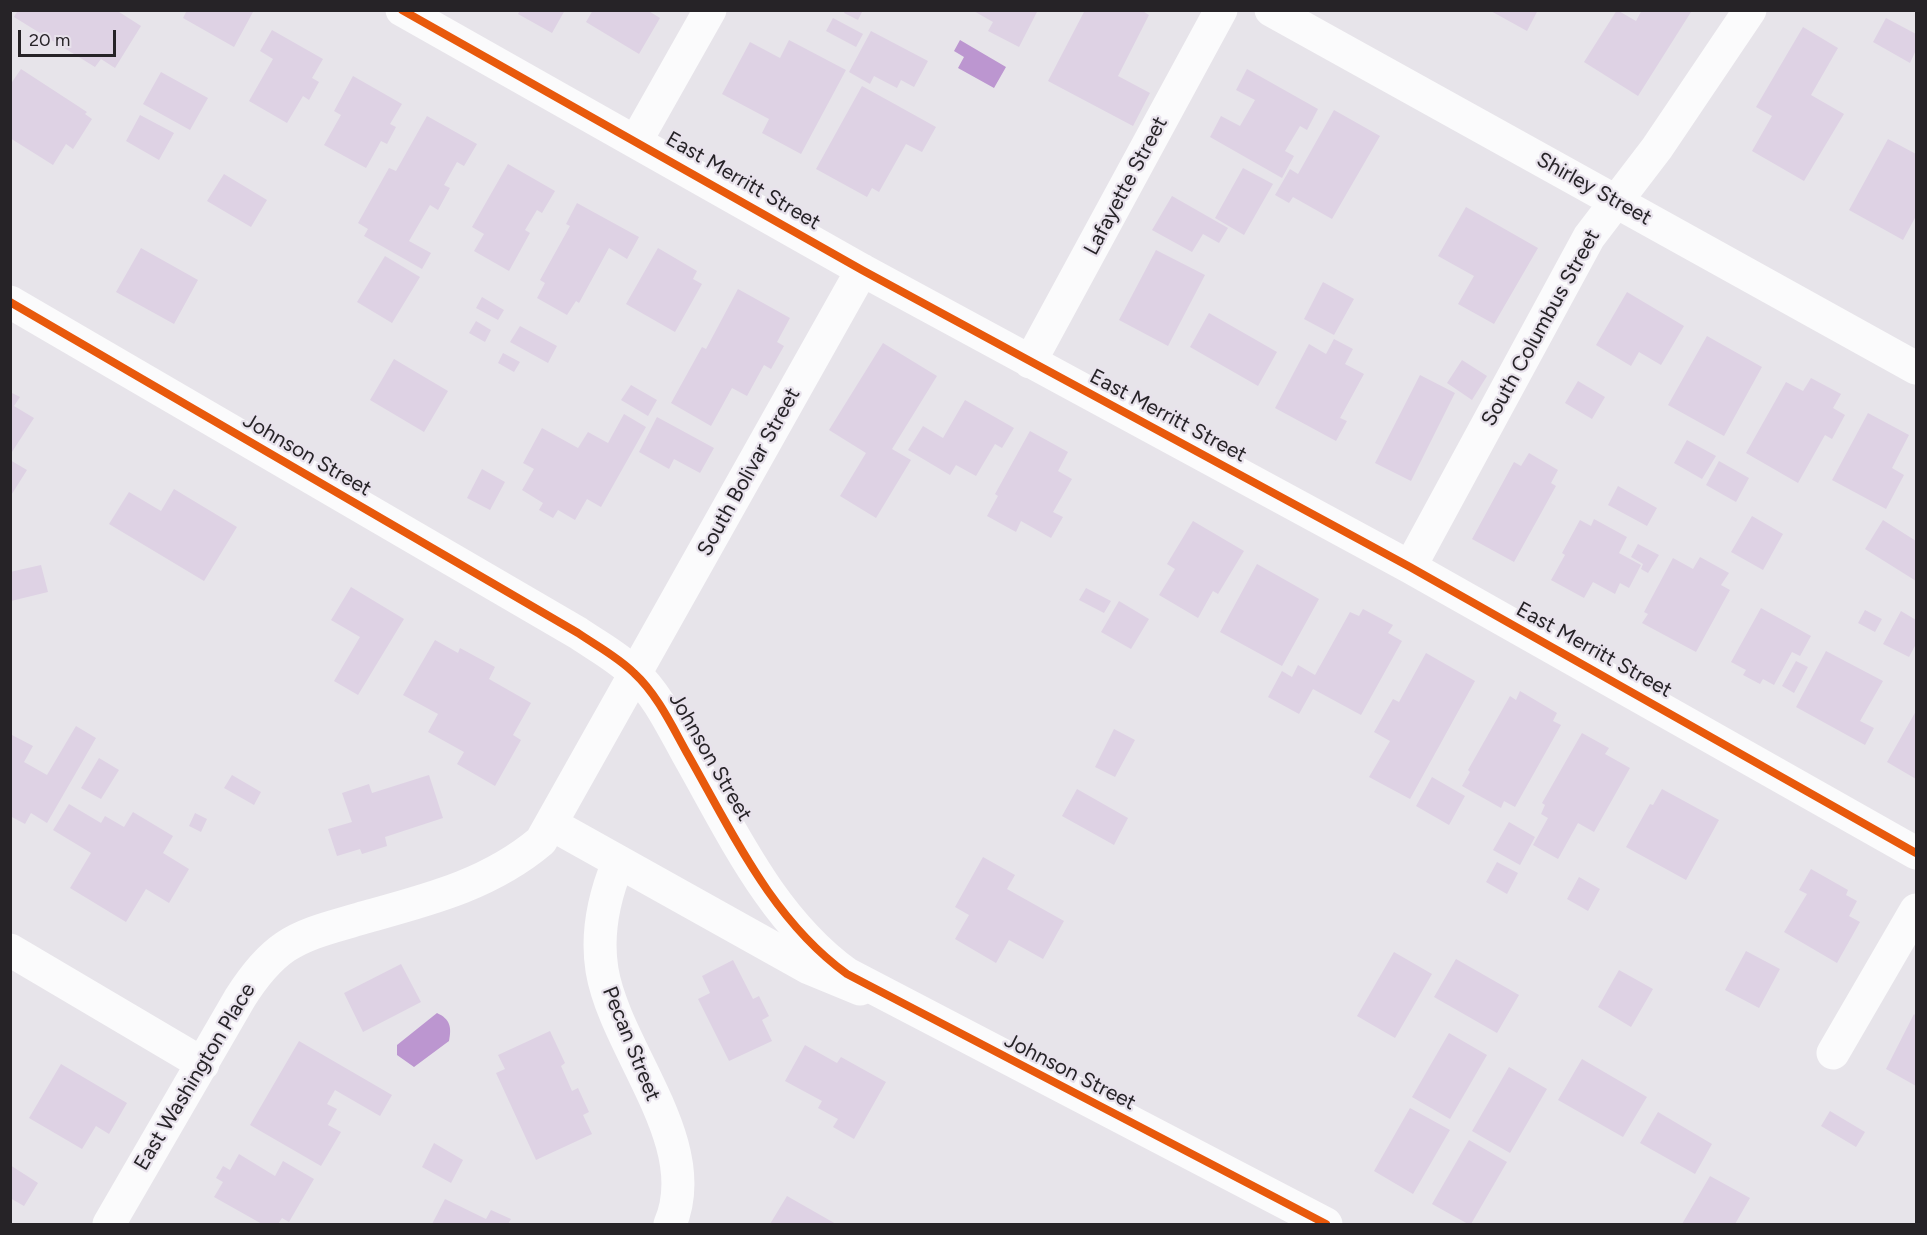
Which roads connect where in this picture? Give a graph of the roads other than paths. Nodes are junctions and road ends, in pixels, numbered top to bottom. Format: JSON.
{"nodes":[{"id":1,"x":402,"y":10,"type":"edge"},
{"id":2,"x":710,"y":10,"type":"edge"},
{"id":3,"x":1221,"y":10,"type":"edge"},
{"id":4,"x":1271,"y":10,"type":"edge"},
{"id":5,"x":1750,"y":10,"type":"edge"},
{"id":6,"x":636,"y":141,"type":"junction"},
{"id":7,"x":1617,"y":201,"type":"junction"},
{"id":8,"x":862,"y":270,"type":"junction"},
{"id":9,"x":10,"y":302,"type":"edge"},
{"id":10,"x":1030,"y":363,"type":"junction"},
{"id":11,"x":1917,"y":368,"type":"edge"},
{"id":12,"x":1410,"y":567,"type":"junction"},
{"id":13,"x":636,"y":674,"type":"junction"},
{"id":14,"x":553,"y":825,"type":"junction"},
{"id":15,"x":1917,"y":853,"type":"edge"},
{"id":16,"x":618,"y":863,"type":"junction"},
{"id":17,"x":1917,"y":910,"type":"edge"},
{"id":18,"x":10,"y":950,"type":"edge"},
{"id":19,"x":885,"y":996,"type":"junction"},
{"id":20,"x":1833,"y":1053,"type":"dead end"},
{"id":21,"x":203,"y":1064,"type":"junction"},
{"id":22,"x":109,"y":1224,"type":"edge"},
{"id":23,"x":670,"y":1224,"type":"edge"},
{"id":24,"x":1326,"y":1224,"type":"edge"}],
"edges":[{"from":1,"to":6,"type":"street","name":"East Merritt Street"},
{"from":2,"to":6,"type":"street"},
{"from":3,"to":10,"type":"street","name":"Lafayette Street"},
{"from":4,"to":7,"type":"street","name":"Shirley Street"},
{"from":5,"to":7,"type":"street","name":"South Columbus Street"},
{"from":6,"to":8,"type":"street","name":"East Merritt Street"},
{"from":7,"to":11,"type":"street","name":"Shirley Street"},
{"from":7,"to":12,"type":"street","name":"South Columbus Street"},
{"from":8,"to":10,"type":"street","name":"East Merritt Street"},
{"from":8,"to":13,"type":"street","name":"South Bolivar Street"},
{"from":9,"to":13,"type":"street","name":"Johnson Street"},
{"from":10,"to":12,"type":"street","name":"East Merritt Street"},
{"from":12,"to":15,"type":"street","name":"East Merritt Street"},
{"from":13,"to":14,"type":"street","name":"South Bolivar Street"},
{"from":13,"to":19,"type":"street","name":"Johnson Street"},
{"from":14,"to":16,"type":"street","name":"Johnson Street"},
{"from":14,"to":21,"type":"street","name":"East Washington Place"},
{"from":16,"to":19,"type":"street","name":"Johnson Street"},
{"from":16,"to":23,"type":"street","name":"Pecan Street"},
{"from":17,"to":20,"type":"street"},
{"from":18,"to":21,"type":"street"},
{"from":19,"to":24,"type":"street","name":"Johnson Street"},
{"from":21,"to":22,"type":"street","name":"East Washington Place"}]}
